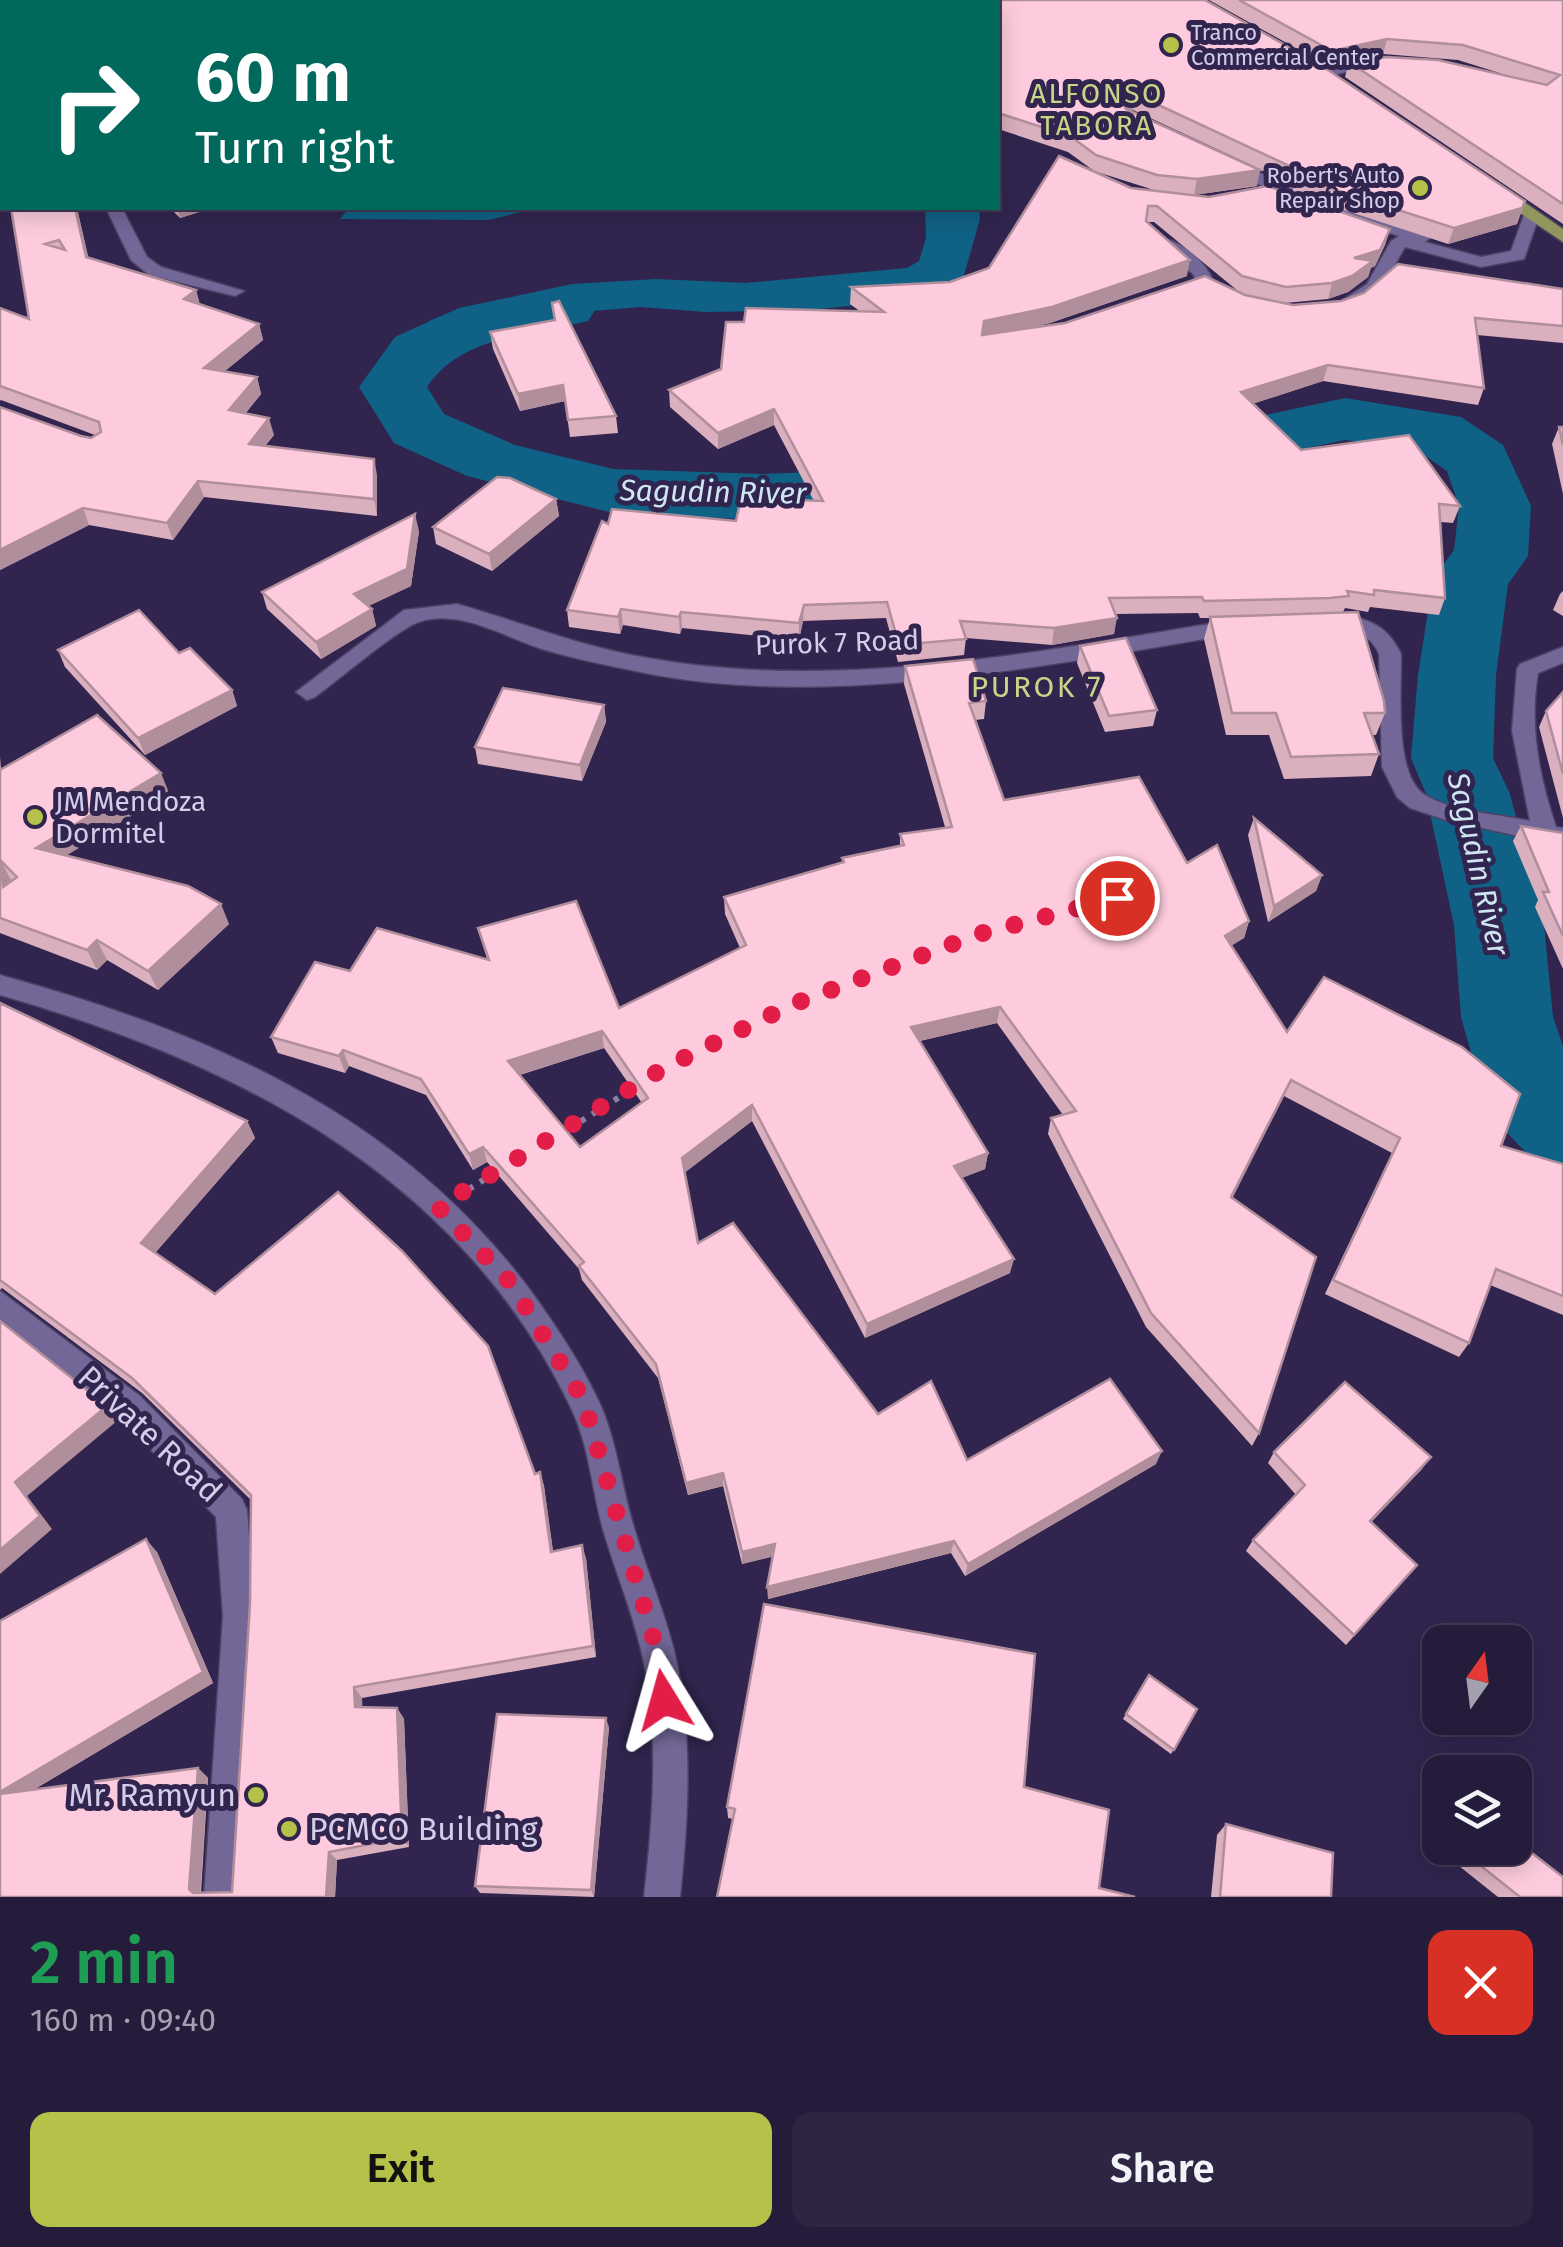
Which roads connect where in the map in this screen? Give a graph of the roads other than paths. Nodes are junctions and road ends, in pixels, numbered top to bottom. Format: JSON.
{"nodes":[{"id":1,"x":1394,"y":58,"type":"edge"},
{"id":2,"x":1322,"y":73,"type":"edge"},
{"id":3,"x":1218,"y":161,"type":"edge"},
{"id":4,"x":1486,"y":182,"type":"edge"},
{"id":5,"x":1246,"y":193,"type":"edge"},
{"id":6,"x":115,"y":210,"type":"edge"},
{"id":7,"x":1531,"y":216,"type":"junction"},
{"id":8,"x":1152,"y":230,"type":"edge"},
{"id":9,"x":1563,"y":237,"type":"edge"},
{"id":10,"x":1400,"y":241,"type":"junction"},
{"id":11,"x":1440,"y":250,"type":"junction"},
{"id":12,"x":1204,"y":285,"type":"edge"},
{"id":13,"x":235,"y":290,"type":"dead end"},
{"id":14,"x":1326,"y":307,"type":"edge"},
{"id":15,"x":1312,"y":622,"type":"edge"},
{"id":16,"x":1258,"y":624,"type":"edge"},
{"id":17,"x":1563,"y":654,"type":"edge"},
{"id":18,"x":306,"y":692,"type":"dead end"},
{"id":19,"x":1554,"y":835,"type":"edge"},
{"id":20,"x":0,"y":986,"type":"edge"},
{"id":21,"x":0,"y":1304,"type":"edge"},
{"id":22,"x":222,"y":1897,"type":"edge"},
{"id":23,"x":662,"y":1897,"type":"edge"}],
"edges":[{"from":1,"to":2,"type":"street"},
{"from":3,"to":11,"type":"street"},
{"from":4,"to":7,"type":"main road"},
{"from":5,"to":10,"type":"street"},
{"from":6,"to":13,"type":"street"},
{"from":7,"to":9,"type":"main road"},
{"from":7,"to":11,"type":"street"},
{"from":8,"to":12,"type":"street"},
{"from":10,"to":11,"type":"street"},
{"from":10,"to":14,"type":"street"},
{"from":15,"to":19,"type":"street"},
{"from":16,"to":18,"type":"street","name":"Purok 7 Road"},
{"from":17,"to":19,"type":"street"},
{"from":20,"to":23,"type":"street"},
{"from":21,"to":22,"type":"street","name":"Private Road"}]}
